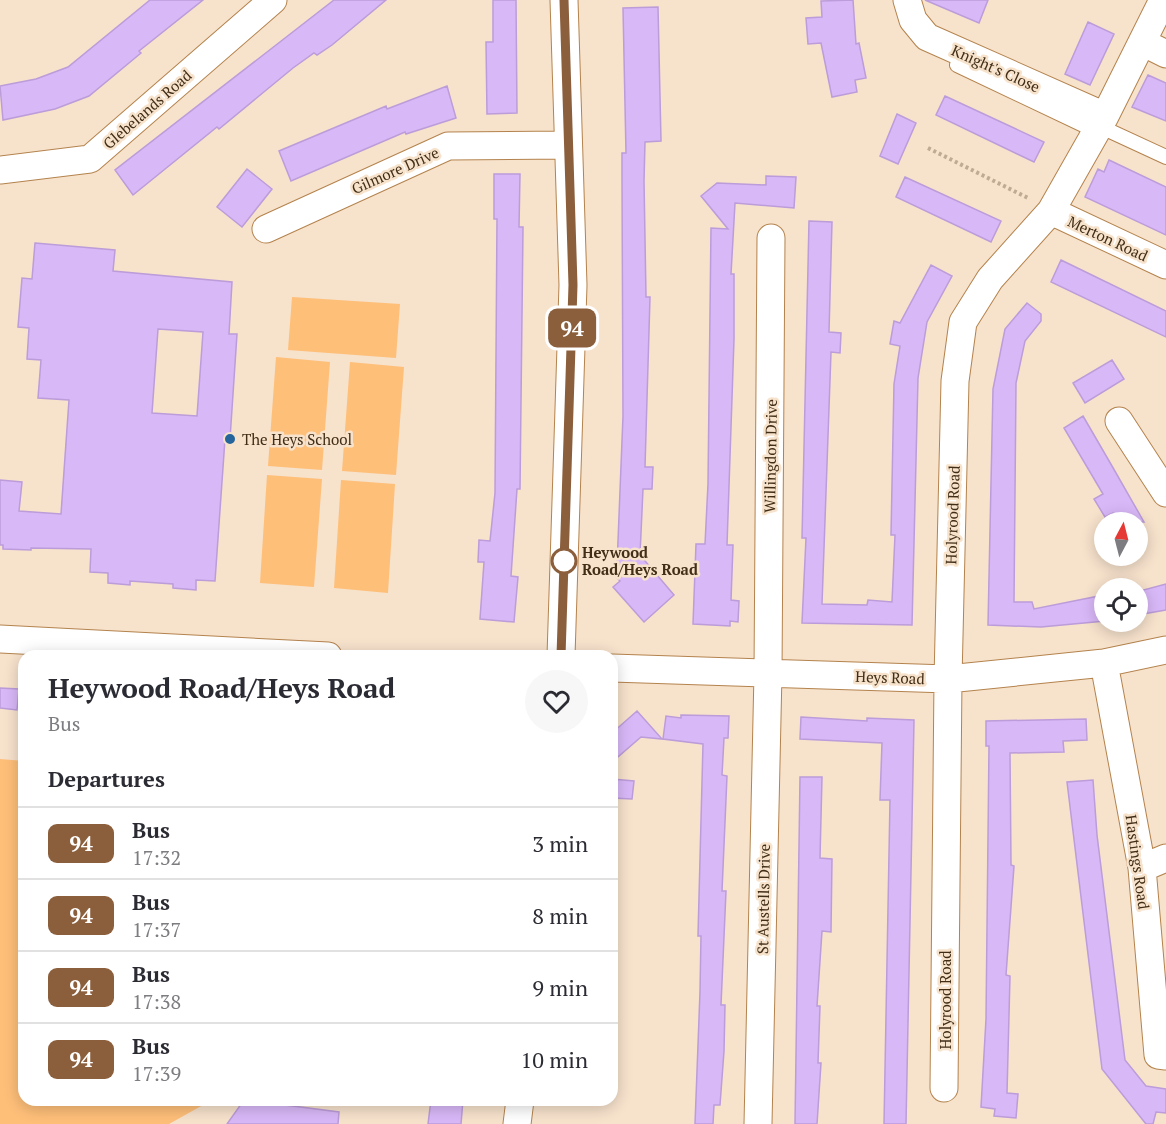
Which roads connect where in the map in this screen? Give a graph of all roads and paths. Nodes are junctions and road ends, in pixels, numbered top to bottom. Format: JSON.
{"nodes":[{"id":1,"x":273,"y":0,"type":"edge"},
{"id":2,"x":564,"y":0,"type":"edge"},
{"id":3,"x":908,"y":0,"type":"edge"},
{"id":4,"x":1163,"y":0,"type":"edge"},
{"id":5,"x":1142,"y":42,"type":"junction"},
{"id":6,"x":1166,"y":54,"type":"edge"},
{"id":7,"x":957,"y":65,"type":"dead end"},
{"id":8,"x":1100,"y":124,"type":"junction"},
{"id":9,"x":567,"y":145,"type":"junction"},
{"id":10,"x":928,"y":148,"type":"dead end"},
{"id":11,"x":1166,"y":157,"type":"edge"},
{"id":12,"x":0,"y":170,"type":"edge"},
{"id":13,"x":1051,"y":211,"type":"junction"},
{"id":14,"x":266,"y":229,"type":"dead end"},
{"id":15,"x":771,"y":238,"type":"dead end"},
{"id":16,"x":1166,"y":265,"type":"edge"},
{"id":17,"x":1119,"y":421,"type":"dead end"},
{"id":18,"x":1166,"y":493,"type":"edge"},
{"id":19,"x":0,"y":639,"type":"edge"},
{"id":20,"x":65,"y":650,"type":"edge"},
{"id":21,"x":561,"y":650,"type":"edge"},
{"id":22,"x":1166,"y":650,"type":"edge"},
{"id":23,"x":1104,"y":663,"type":"junction"},
{"id":24,"x":618,"y":668,"type":"edge"},
{"id":25,"x":768,"y":674,"type":"junction"},
{"id":26,"x":948,"y":679,"type":"junction"},
{"id":27,"x":1154,"y":863,"type":"edge"},
{"id":28,"x":1166,"y":1056,"type":"edge"},
{"id":29,"x":944,"y":1088,"type":"dead end"},
{"id":30,"x":519,"y":1106,"type":"edge"},
{"id":31,"x":517,"y":1124,"type":"edge"},
{"id":32,"x":758,"y":1124,"type":"edge"}],
"edges":[{"from":1,"to":12,"type":"street","name":"Glebelands Road"},
{"from":2,"to":9,"type":"street"},
{"from":3,"to":8,"type":"street","name":"Knight's Close"},
{"from":4,"to":5,"type":"street","name":"Holyrood Road"},
{"from":5,"to":6,"type":"street"},
{"from":5,"to":8,"type":"street","name":"Holyrood Road"},
{"from":7,"to":8,"type":"lane"},
{"from":8,"to":11,"type":"lane"},
{"from":8,"to":13,"type":"street","name":"Holyrood Road"},
{"from":9,"to":14,"type":"street","name":"Gilmore Drive"},
{"from":9,"to":21,"type":"street"},
{"from":10,"to":13,"type":"path"},
{"from":13,"to":16,"type":"street","name":"Merton Road"},
{"from":13,"to":26,"type":"street","name":"Holyrood Road"},
{"from":15,"to":25,"type":"street","name":"Willingdon Drive"},
{"from":17,"to":18,"type":"street"},
{"from":19,"to":20,"type":"street"},
{"from":22,"to":23,"type":"street","name":"Heys Road"},
{"from":23,"to":26,"type":"street","name":"Heys Road"},
{"from":23,"to":27,"type":"street","name":"Hastings Road"},
{"from":24,"to":25,"type":"street","name":"Heys Road"},
{"from":25,"to":26,"type":"street","name":"Heys Road"},
{"from":25,"to":32,"type":"street","name":"St Austells Drive"},
{"from":26,"to":29,"type":"street","name":"Holyrood Road"},
{"from":27,"to":28,"type":"street","name":"Hastings Road"},
{"from":30,"to":31,"type":"street"}]}
